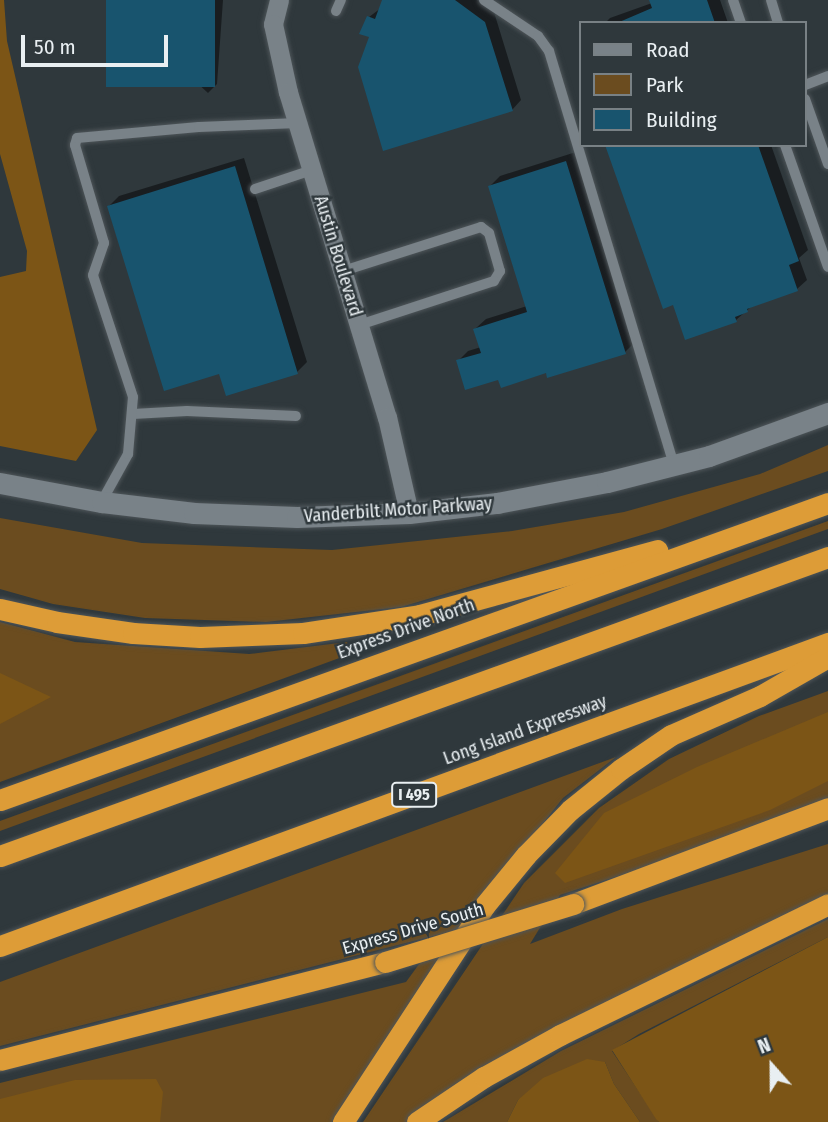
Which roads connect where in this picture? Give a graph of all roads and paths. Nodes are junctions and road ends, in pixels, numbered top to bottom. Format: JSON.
{"nodes":[{"id":1,"x":279,"y":0,"type":"edge"},
{"id":2,"x":341,"y":0,"type":"edge"},
{"id":3,"x":484,"y":0,"type":"edge"},
{"id":4,"x":733,"y":0,"type":"edge"},
{"id":5,"x":771,"y":0,"type":"edge"},
{"id":6,"x":336,"y":10,"type":"dead end"},
{"id":7,"x":740,"y":21,"type":"edge"},
{"id":8,"x":777,"y":21,"type":"edge"},
{"id":9,"x":828,"y":76,"type":"edge"},
{"id":10,"x":807,"y":84,"type":"edge"},
{"id":11,"x":807,"y":105,"type":"edge"},
{"id":12,"x":298,"y":123,"type":"junction"},
{"id":13,"x":786,"y":147,"type":"edge"},
{"id":14,"x":828,"y":164,"type":"edge"},
{"id":15,"x":312,"y":170,"type":"junction"},
{"id":16,"x":255,"y":189,"type":"dead end"},
{"id":17,"x":828,"y":267,"type":"edge"},
{"id":18,"x":343,"y":271,"type":"junction"},
{"id":19,"x":359,"y":325,"type":"junction"},
{"id":20,"x":828,"y":413,"type":"edge"},
{"id":21,"x":133,"y":414,"type":"junction"},
{"id":22,"x":296,"y":416,"type":"dead end"},
{"id":23,"x":674,"y":466,"type":"junction"},
{"id":24,"x":0,"y":483,"type":"edge"},
{"id":25,"x":102,"y":502,"type":"junction"},
{"id":26,"x":828,"y":503,"type":"edge"},
{"id":27,"x":410,"y":513,"type":"junction"},
{"id":28,"x":828,"y":557,"type":"edge"},
{"id":29,"x":0,"y":610,"type":"edge"},
{"id":30,"x":828,"y":643,"type":"edge"},
{"id":31,"x":828,"y":657,"type":"edge"},
{"id":32,"x":0,"y":800,"type":"edge"},
{"id":33,"x":828,"y":808,"type":"edge"},
{"id":34,"x":828,"y":822,"type":"edge"},
{"id":35,"x":723,"y":849,"type":"junction"},
{"id":36,"x":0,"y":856,"type":"edge"},
{"id":37,"x":828,"y":904,"type":"edge"},
{"id":38,"x":0,"y":946,"type":"edge"},
{"id":39,"x":0,"y":1060,"type":"edge"},
{"id":40,"x":343,"y":1122,"type":"edge"},
{"id":41,"x":417,"y":1122,"type":"edge"}],
"edges":[{"from":1,"to":12,"type":"street","name":"Austin Boulevard"},
{"from":2,"to":6,"type":"lane"},
{"from":3,"to":23,"type":"lane"},
{"from":4,"to":7,"type":"lane"},
{"from":5,"to":8,"type":"lane"},
{"from":9,"to":10,"type":"lane"},
{"from":11,"to":14,"type":"lane"},
{"from":12,"to":15,"type":"street","name":"Austin Boulevard"},
{"from":12,"to":21,"type":"lane"},
{"from":13,"to":17,"type":"lane"},
{"from":15,"to":16,"type":"lane"},
{"from":15,"to":18,"type":"street","name":"Austin Boulevard"},
{"from":18,"to":19,"type":"street","name":"Austin Boulevard"},
{"from":18,"to":19,"type":"lane"},
{"from":19,"to":27,"type":"street","name":"Austin Boulevard"},
{"from":20,"to":23,"type":"main road","name":"Vanderbilt Motor Parkway"},
{"from":21,"to":22,"type":"lane"},
{"from":21,"to":25,"type":"lane"},
{"from":23,"to":27,"type":"main road","name":"Vanderbilt Motor Parkway"},
{"from":24,"to":25,"type":"main road","name":"Vanderbilt Motor Parkway"},
{"from":25,"to":27,"type":"main road","name":"Vanderbilt Motor Parkway"},
{"from":26,"to":29,"type":"highway"},
{"from":26,"to":32,"type":"highway","name":"Express Drive North"},
{"from":28,"to":36,"type":"highway"},
{"from":30,"to":38,"type":"highway","name":"Long Island Expressway","number":"I 495"},
{"from":31,"to":40,"type":"highway"},
{"from":33,"to":35,"type":"highway","name":"Express Drive South"},
{"from":34,"to":35,"type":"highway"},
{"from":35,"to":39,"type":"highway","name":"Express Drive South","bridge":true},
{"from":37,"to":41,"type":"highway"}]}
